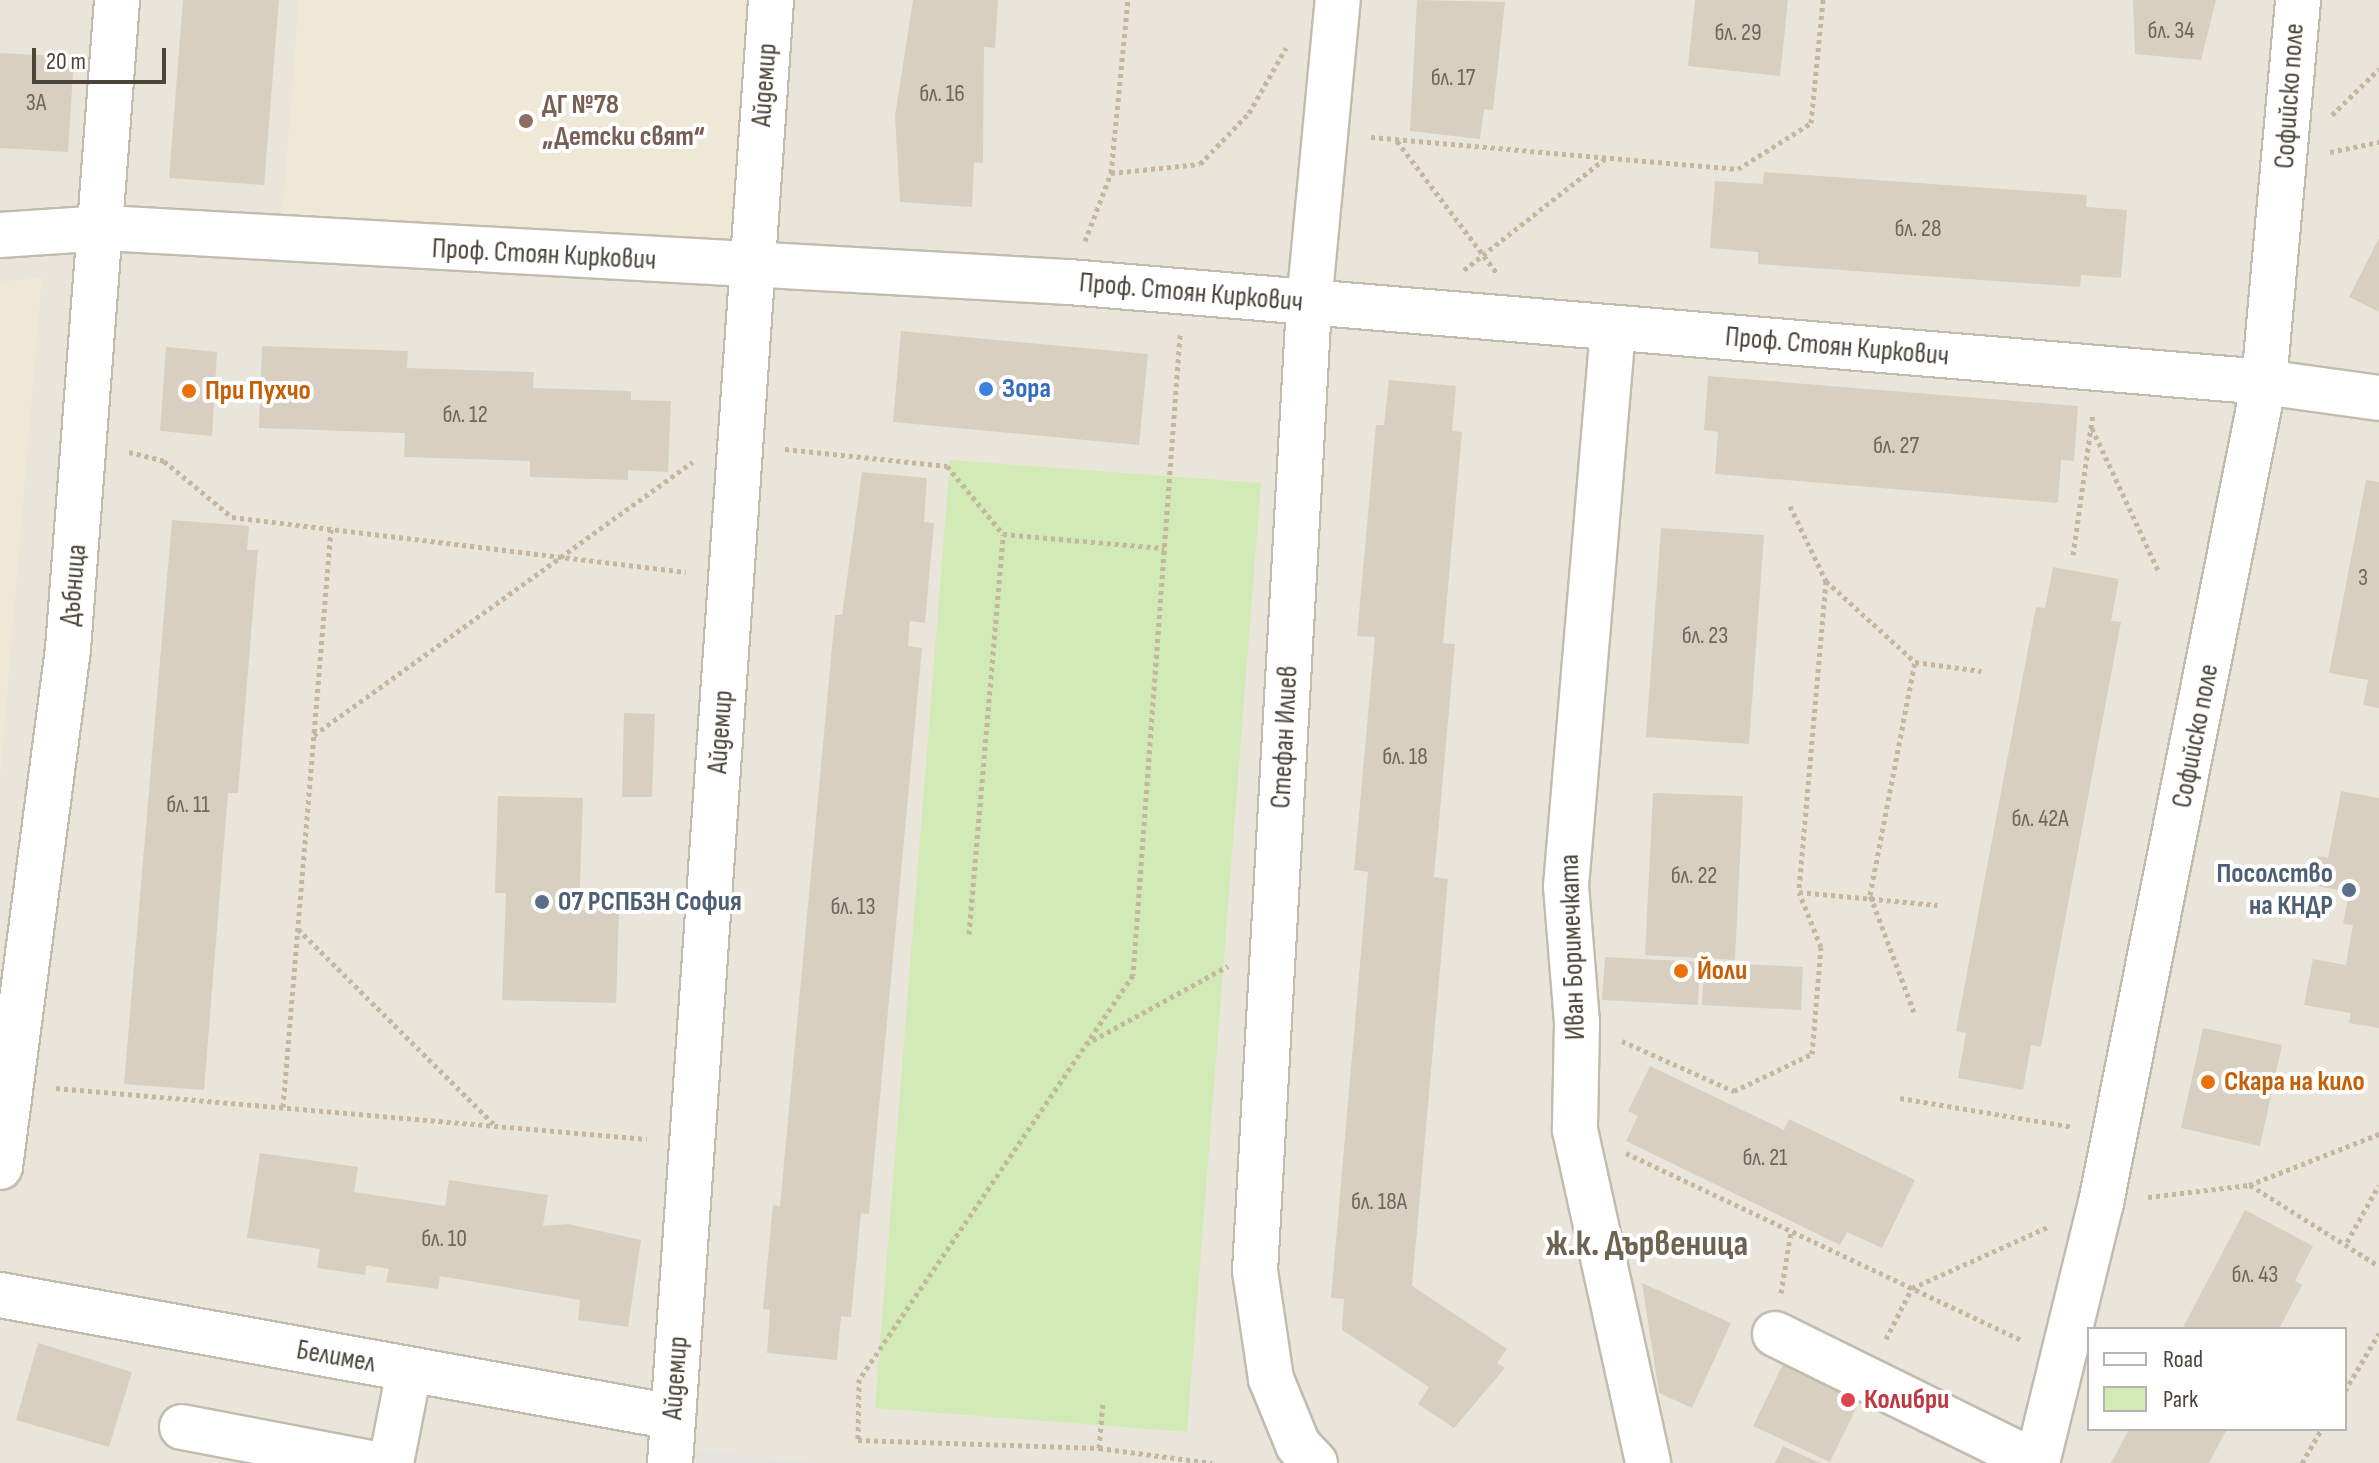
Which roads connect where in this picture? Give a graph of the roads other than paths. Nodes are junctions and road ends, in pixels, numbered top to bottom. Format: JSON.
{"nodes":[{"id":1,"x":117,"y":0,"type":"edge"},
{"id":2,"x":771,"y":0,"type":"edge"},
{"id":3,"x":1338,"y":0,"type":"edge"},
{"id":4,"x":2298,"y":0,"type":"edge"},
{"id":5,"x":105,"y":228,"type":"junction"},
{"id":6,"x":0,"y":235,"type":"edge"},
{"id":7,"x":753,"y":265,"type":"junction"},
{"id":8,"x":1309,"y":304,"type":"junction"},
{"id":9,"x":1613,"y":329,"type":"junction"},
{"id":10,"x":2264,"y":382,"type":"junction"},
{"id":11,"x":2379,"y":398,"type":"edge"},
{"id":12,"x":0,"y":1167,"type":"edge"},
{"id":13,"x":0,"y":1295,"type":"edge"},
{"id":14,"x":1775,"y":1334,"type":"road end"},
{"id":15,"x":409,"y":1371,"type":"junction"},
{"id":16,"x":673,"y":1417,"type":"junction"},
{"id":17,"x":182,"y":1427,"type":"dead end"},
{"id":18,"x":370,"y":1463,"type":"edge"},
{"id":19,"x":391,"y":1463,"type":"edge"},
{"id":20,"x":670,"y":1463,"type":"edge"},
{"id":21,"x":1315,"y":1463,"type":"edge"},
{"id":22,"x":1648,"y":1463,"type":"edge"},
{"id":23,"x":2037,"y":1463,"type":"edge"}],
"edges":[{"from":1,"to":5,"type":"street","name":"Дъбница"},
{"from":2,"to":7,"type":"street","name":"Айдемир"},
{"from":3,"to":8,"type":"street","name":"Стефан Илиев"},
{"from":4,"to":10,"type":"street","name":"Софийско поле"},
{"from":5,"to":6,"type":"street","name":"Проф. Стоян Киркович"},
{"from":5,"to":7,"type":"street","name":"Проф. Стоян Киркович"},
{"from":5,"to":12,"type":"street","name":"Дъбница"},
{"from":7,"to":8,"type":"street","name":"Проф. Стоян Киркович"},
{"from":7,"to":16,"type":"street","name":"Айдемир"},
{"from":8,"to":9,"type":"street","name":"Проф. Стоян Киркович"},
{"from":8,"to":21,"type":"street","name":"Стефан Илиев"},
{"from":9,"to":10,"type":"street","name":"Проф. Стоян Киркович"},
{"from":9,"to":22,"type":"street","name":"Иван Боримечката"},
{"from":10,"to":11,"type":"street","name":"Проф. Стоян Киркович"},
{"from":10,"to":23,"type":"street","name":"Софийско поле"},
{"from":13,"to":15,"type":"street","name":"Белимел"},
{"from":14,"to":23,"type":"street"},
{"from":15,"to":16,"type":"street","name":"Белимел"},
{"from":15,"to":19,"type":"street"},
{"from":16,"to":20,"type":"street","name":"Айдемир"},
{"from":17,"to":18,"type":"street"}]}
